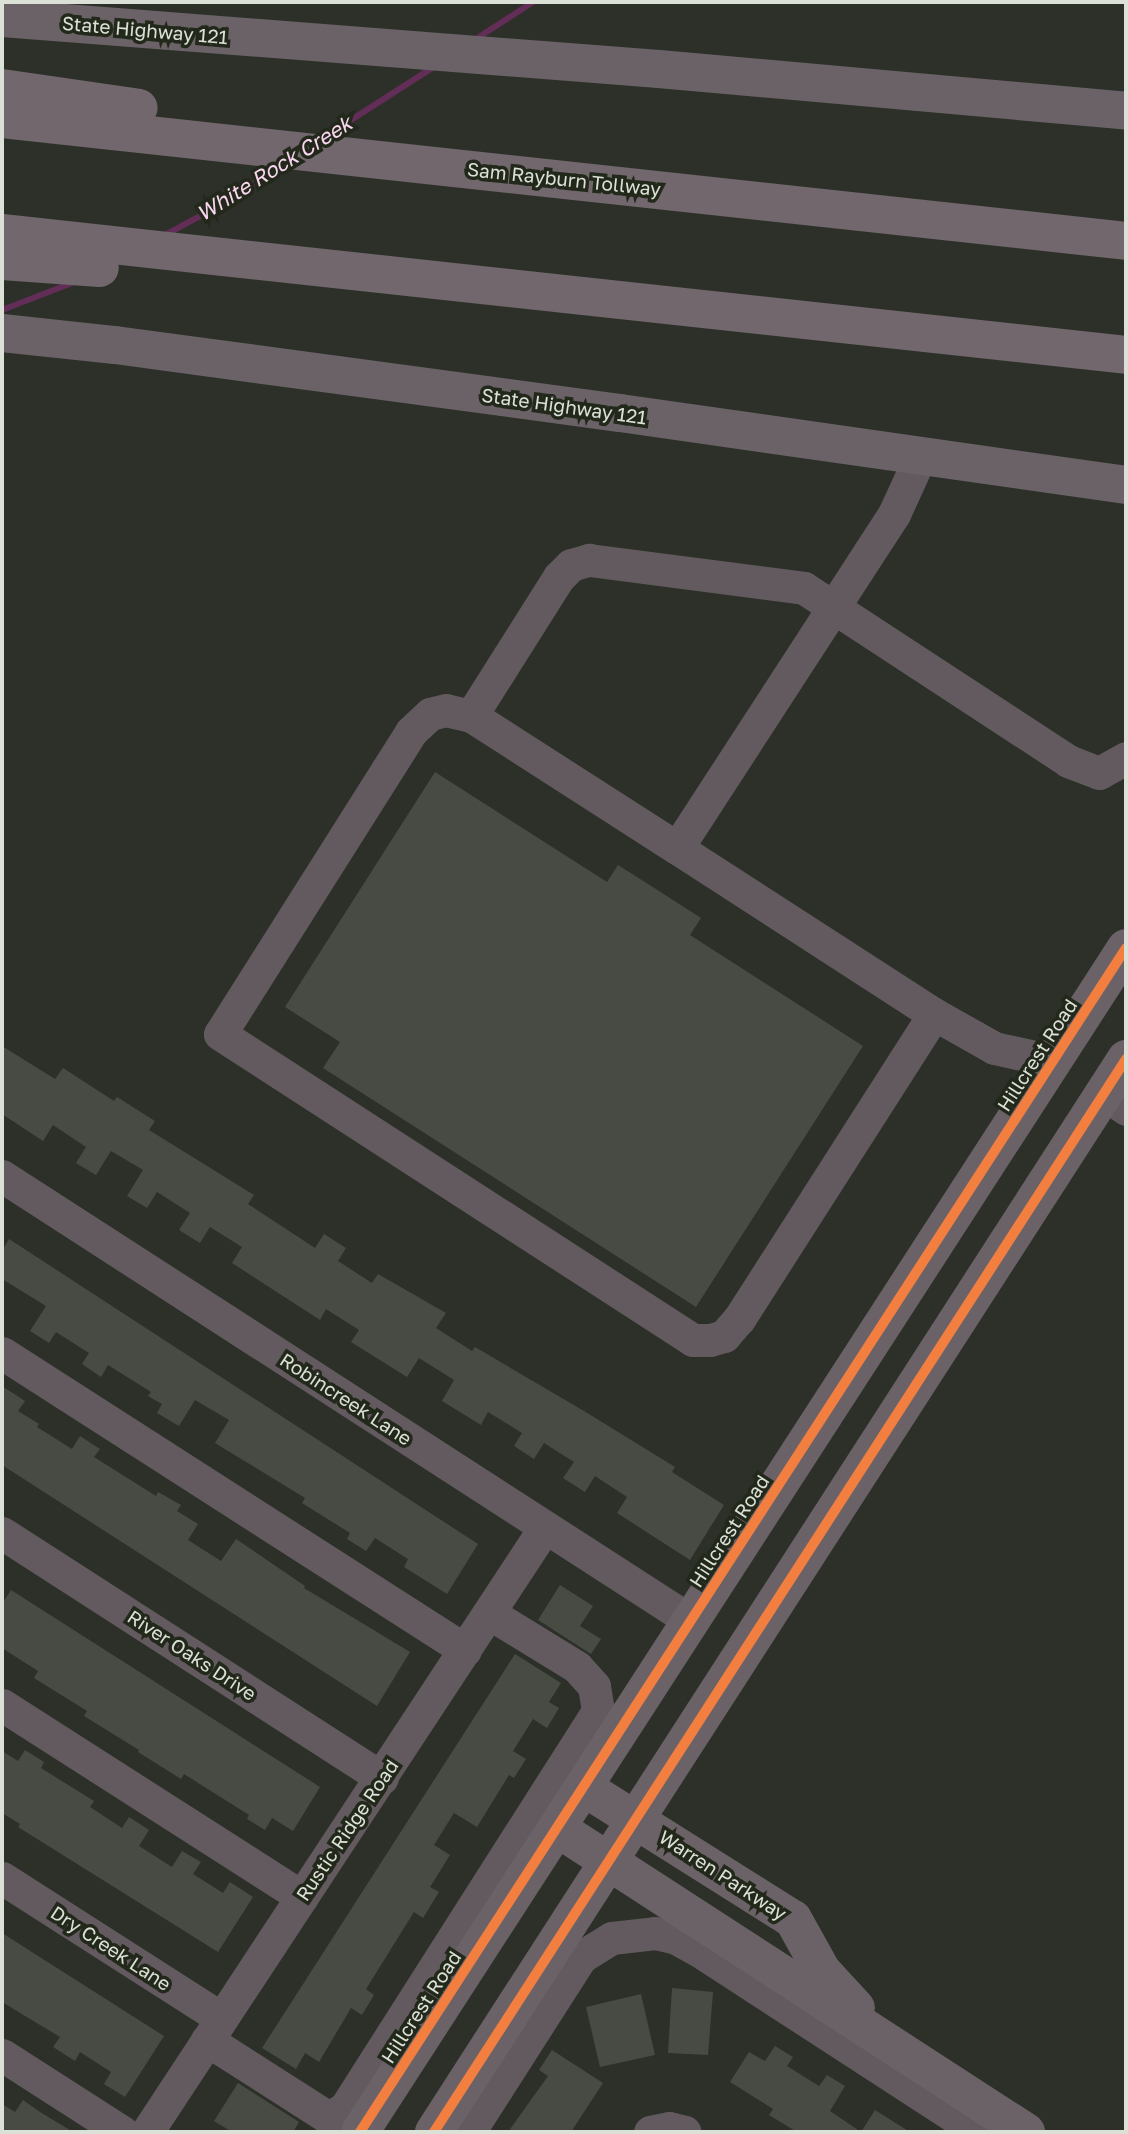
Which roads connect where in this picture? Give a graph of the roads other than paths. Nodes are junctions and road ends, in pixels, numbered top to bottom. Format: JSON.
{"nodes":[{"id":1,"x":2,"y":18,"type":"edge"},
{"id":2,"x":2,"y":88,"type":"edge"},
{"id":3,"x":1126,"y":111,"type":"edge"},
{"id":4,"x":2,"y":119,"type":"edge"},
{"id":5,"x":345,"y":155,"type":"junction"},
{"id":6,"x":2,"y":233,"type":"edge"},
{"id":7,"x":1126,"y":242,"type":"edge"},
{"id":8,"x":2,"y":261,"type":"edge"},
{"id":9,"x":344,"y":269,"type":"junction"},
{"id":10,"x":2,"y":333,"type":"edge"},
{"id":11,"x":1126,"y":355,"type":"edge"},
{"id":12,"x":921,"y":455,"type":"junction"},
{"id":13,"x":1126,"y":473,"type":"edge"},
{"id":14,"x":1077,"y":480,"type":"junction"},
{"id":15,"x":1126,"y":485,"type":"edge"},
{"id":16,"x":1126,"y":494,"type":"edge"},
{"id":17,"x":834,"y":606,"type":"junction"},
{"id":18,"x":471,"y":716,"type":"junction"},
{"id":19,"x":1126,"y":758,"type":"edge"},
{"id":20,"x":677,"y":848,"type":"junction"},
{"id":21,"x":1126,"y":948,"type":"edge"},
{"id":22,"x":934,"y":1014,"type":"junction"},
{"id":23,"x":1126,"y":1059,"type":"edge"},
{"id":24,"x":1053,"y":1061,"type":"junction"},
{"id":25,"x":1115,"y":1101,"type":"edge"},
{"id":26,"x":2,"y":1176,"type":"edge"},
{"id":27,"x":2,"y":1353,"type":"edge"},
{"id":28,"x":545,"y":1527,"type":"junction"},
{"id":29,"x":2,"y":1533,"type":"edge"},
{"id":30,"x":489,"y":1613,"type":"junction"},
{"id":31,"x":691,"y":1621,"type":"junction"},
{"id":32,"x":465,"y":1650,"type":"junction"},
{"id":33,"x":2,"y":1705,"type":"edge"},
{"id":34,"x":382,"y":1778,"type":"junction"},
{"id":35,"x":583,"y":1787,"type":"junction"},
{"id":36,"x":635,"y":1819,"type":"junction"},
{"id":37,"x":556,"y":1828,"type":"junction"},
{"id":38,"x":607,"y":1863,"type":"junction"},
{"id":39,"x":2,"y":1878,"type":"edge"},
{"id":40,"x":302,"y":1897,"type":"junction"},
{"id":41,"x":214,"y":2029,"type":"junction"},
{"id":42,"x":896,"y":2050,"type":"junction"},
{"id":43,"x":2,"y":2055,"type":"edge"},
{"id":44,"x":122,"y":2132,"type":"edge"},
{"id":45,"x":147,"y":2132,"type":"edge"},
{"id":46,"x":360,"y":2132,"type":"edge"},
{"id":47,"x":434,"y":2132,"type":"edge"},
{"id":48,"x":469,"y":2132,"type":"edge"},
{"id":49,"x":978,"y":2132,"type":"edge"},
{"id":50,"x":1026,"y":2132,"type":"edge"}],
"edges":[{"from":1,"to":3,"type":"main road","name":"State Highway 121"},
{"from":2,"to":5,"type":"highway"},
{"from":4,"to":5,"type":"highway","name":"Sam Rayburn Tollway"},
{"from":5,"to":7,"type":"highway","name":"Sam Rayburn Tollway"},
{"from":6,"to":9,"type":"highway"},
{"from":8,"to":9,"type":"highway"},
{"from":9,"to":11,"type":"highway"},
{"from":10,"to":12,"type":"main road","name":"State Highway 121"},
{"from":12,"to":14,"type":"main road","name":"State Highway 121"},
{"from":12,"to":17,"type":"street"},
{"from":13,"to":14,"type":"main road"},
{"from":14,"to":15,"type":"main road","name":"State Highway 121"},
{"from":14,"to":16,"type":"main road"},
{"from":17,"to":18,"type":"street"},
{"from":17,"to":19,"type":"street"},
{"from":17,"to":20,"type":"street"},
{"from":18,"to":20,"type":"street"},
{"from":18,"to":22,"type":"street"},
{"from":20,"to":22,"type":"street"},
{"from":21,"to":24,"type":"main road","name":"Hillcrest Road"},
{"from":22,"to":24,"type":"street"},
{"from":23,"to":25,"type":"main road"},
{"from":24,"to":25,"type":"main road"},
{"from":24,"to":31,"type":"main road","name":"Hillcrest Road"},
{"from":25,"to":36,"type":"main road"},
{"from":26,"to":28,"type":"street","name":"Robincreek Lane"},
{"from":27,"to":32,"type":"street"},
{"from":28,"to":30,"type":"street","name":"Rustic Ridge Road"},
{"from":28,"to":31,"type":"street","name":"Robincreek Lane"},
{"from":29,"to":34,"type":"street","name":"River Oaks Drive"},
{"from":30,"to":32,"type":"street","name":"Rustic Ridge Road"},
{"from":30,"to":41,"type":"street","name":"Dry Creek Lane"},
{"from":31,"to":35,"type":"main road","name":"Hillcrest Road"},
{"from":32,"to":34,"type":"street","name":"Rustic Ridge Road"},
{"from":33,"to":40,"type":"street"},
{"from":34,"to":40,"type":"street","name":"Rustic Ridge Road"},
{"from":35,"to":36,"type":"main road","name":"Warren Parkway"},
{"from":35,"to":37,"type":"main road","name":"Hillcrest Road"},
{"from":36,"to":38,"type":"main road"},
{"from":36,"to":42,"type":"main road","name":"Warren Parkway"},
{"from":37,"to":38,"type":"main road","name":"Warren Parkway"},
{"from":37,"to":46,"type":"main road","name":"Hillcrest Road"},
{"from":38,"to":42,"type":"main road","name":"Warren Parkway"},
{"from":38,"to":47,"type":"main road"},
{"from":39,"to":41,"type":"street","name":"Dry Creek Lane"},
{"from":40,"to":41,"type":"street","name":"Rustic Ridge Road"},
{"from":41,"to":45,"type":"street","name":"Rustic Ridge Road"},
{"from":42,"to":50,"type":"main road","name":"Warren Parkway"},
{"from":43,"to":44,"type":"street"},
{"from":48,"to":49,"type":"street"}]}
